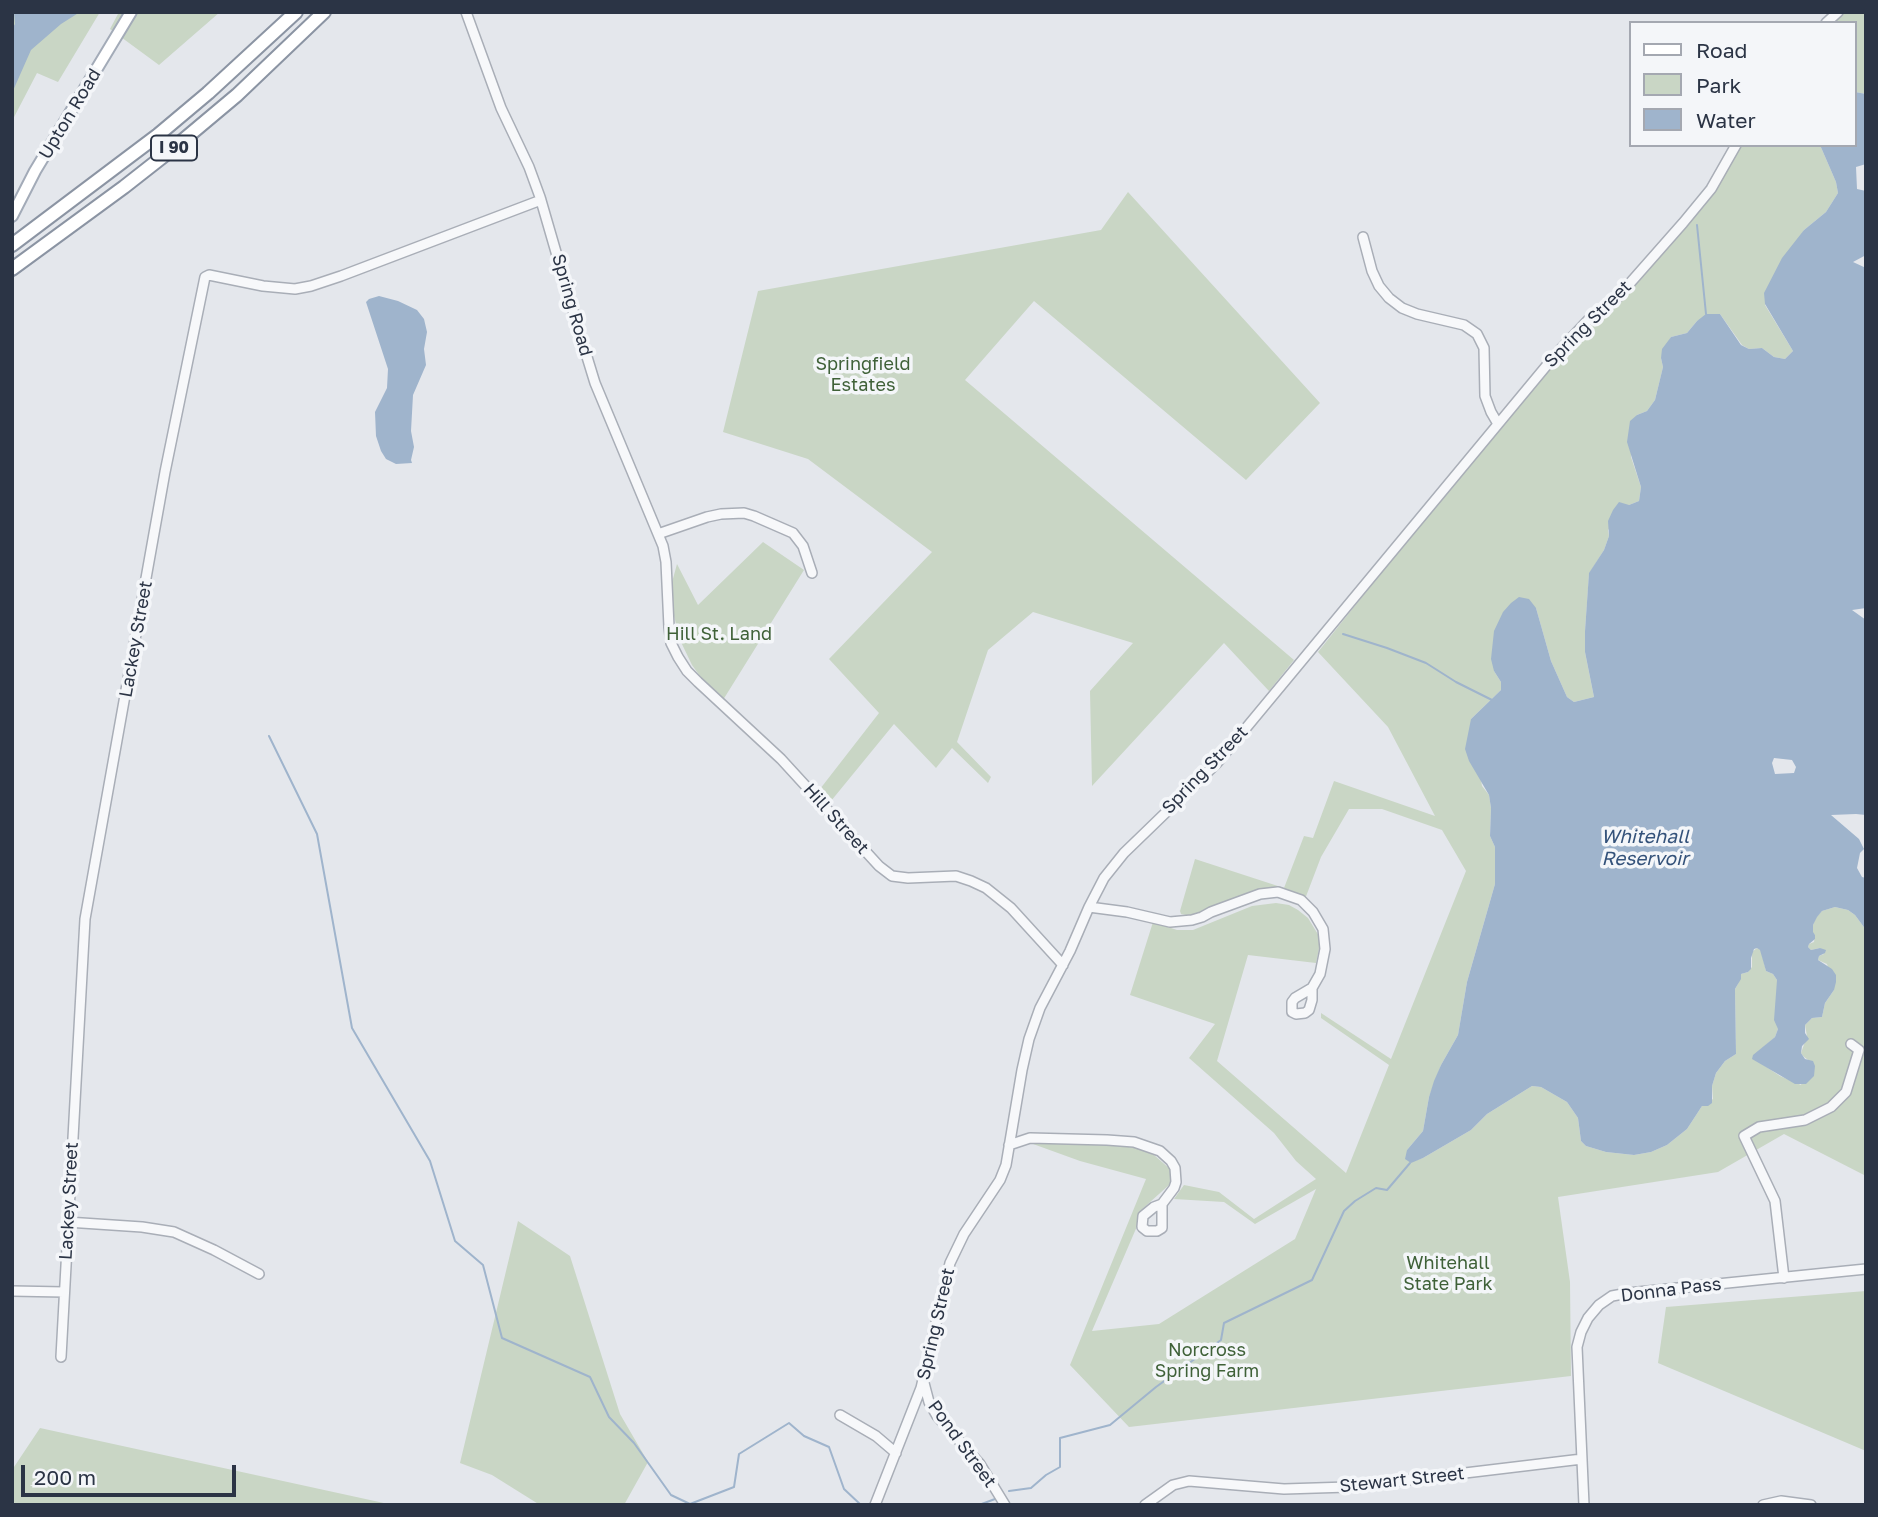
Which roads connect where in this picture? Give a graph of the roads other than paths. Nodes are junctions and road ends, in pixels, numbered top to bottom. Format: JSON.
{"nodes":[{"id":1,"x":131,"y":12,"type":"edge"},
{"id":2,"x":296,"y":12,"type":"edge"},
{"id":3,"x":324,"y":12,"type":"edge"},
{"id":4,"x":466,"y":12,"type":"edge"},
{"id":5,"x":1735,"y":147,"type":"edge"},
{"id":6,"x":541,"y":200,"type":"junction"},
{"id":7,"x":12,"y":216,"type":"edge"},
{"id":8,"x":1363,"y":237,"type":"dead end"},
{"id":9,"x":12,"y":245,"type":"edge"},
{"id":10,"x":12,"y":269,"type":"edge"},
{"id":11,"x":1498,"y":424,"type":"junction"},
{"id":12,"x":658,"y":534,"type":"junction"},
{"id":13,"x":812,"y":573,"type":"dead end"},
{"id":14,"x":668,"y":601,"type":"joint"},
{"id":15,"x":1088,"y":907,"type":"junction"},
{"id":16,"x":1063,"y":965,"type":"junction"},
{"id":17,"x":1312,"y":988,"type":"dead end"},
{"id":18,"x":1851,"y":1044,"type":"dead end"},
{"id":19,"x":1009,"y":1145,"type":"junction"},
{"id":20,"x":1162,"y":1204,"type":"dead end"},
{"id":21,"x":67,"y":1222,"type":"junction"},
{"id":22,"x":1866,"y":1269,"type":"edge"},
{"id":23,"x":258,"y":1274,"type":"dead end"},
{"id":24,"x":1784,"y":1278,"type":"junction"},
{"id":25,"x":12,"y":1291,"type":"edge"},
{"id":26,"x":64,"y":1292,"type":"junction"},
{"id":27,"x":61,"y":1357,"type":"dead end"},
{"id":28,"x":923,"y":1381,"type":"junction"},
{"id":29,"x":841,"y":1415,"type":"dead end"},
{"id":30,"x":896,"y":1453,"type":"junction"},
{"id":31,"x":1582,"y":1460,"type":"junction"},
{"id":32,"x":875,"y":1505,"type":"edge"},
{"id":33,"x":1004,"y":1505,"type":"edge"},
{"id":34,"x":1145,"y":1505,"type":"edge"},
{"id":35,"x":1584,"y":1505,"type":"edge"},
{"id":36,"x":1763,"y":1505,"type":"edge"},
{"id":37,"x":1811,"y":1505,"type":"edge"}],
"edges":[{"from":1,"to":7,"type":"main road","name":"Upton Road"},
{"from":2,"to":9,"type":"highway","number":"I 90"},
{"from":3,"to":10,"type":"highway","number":"I 90"},
{"from":4,"to":6,"type":"street","name":"Spring Road"},
{"from":5,"to":11,"type":"street","name":"Spring Street"},
{"from":6,"to":12,"type":"street","name":"Spring Road"},
{"from":6,"to":21,"type":"street","name":"Lackey Street"},
{"from":8,"to":11,"type":"street"},
{"from":11,"to":15,"type":"street","name":"Spring Street"},
{"from":12,"to":13,"type":"street"},
{"from":12,"to":14,"type":"street","name":"Spring Road"},
{"from":14,"to":16,"type":"street","name":"Hill Street"},
{"from":15,"to":16,"type":"street","name":"Spring Street"},
{"from":15,"to":17,"type":"street"},
{"from":16,"to":19,"type":"street","name":"Spring Street"},
{"from":18,"to":24,"type":"street"},
{"from":19,"to":20,"type":"street"},
{"from":19,"to":28,"type":"street","name":"Spring Street"},
{"from":21,"to":23,"type":"street"},
{"from":21,"to":26,"type":"street","name":"Lackey Street"},
{"from":22,"to":24,"type":"street","name":"Donna Pass"},
{"from":24,"to":31,"type":"street","name":"Donna Pass"},
{"from":25,"to":26,"type":"street"},
{"from":26,"to":27,"type":"street","name":"Lackey Street"},
{"from":28,"to":30,"type":"street","name":"Spring Street"},
{"from":28,"to":33,"type":"street","name":"Pond Street"},
{"from":29,"to":30,"type":"street"},
{"from":30,"to":32,"type":"street","name":"Spring Street"},
{"from":31,"to":34,"type":"street","name":"Stewart Street"},
{"from":31,"to":35,"type":"street","name":"Donna Pass"},
{"from":36,"to":37,"type":"street"}]}
